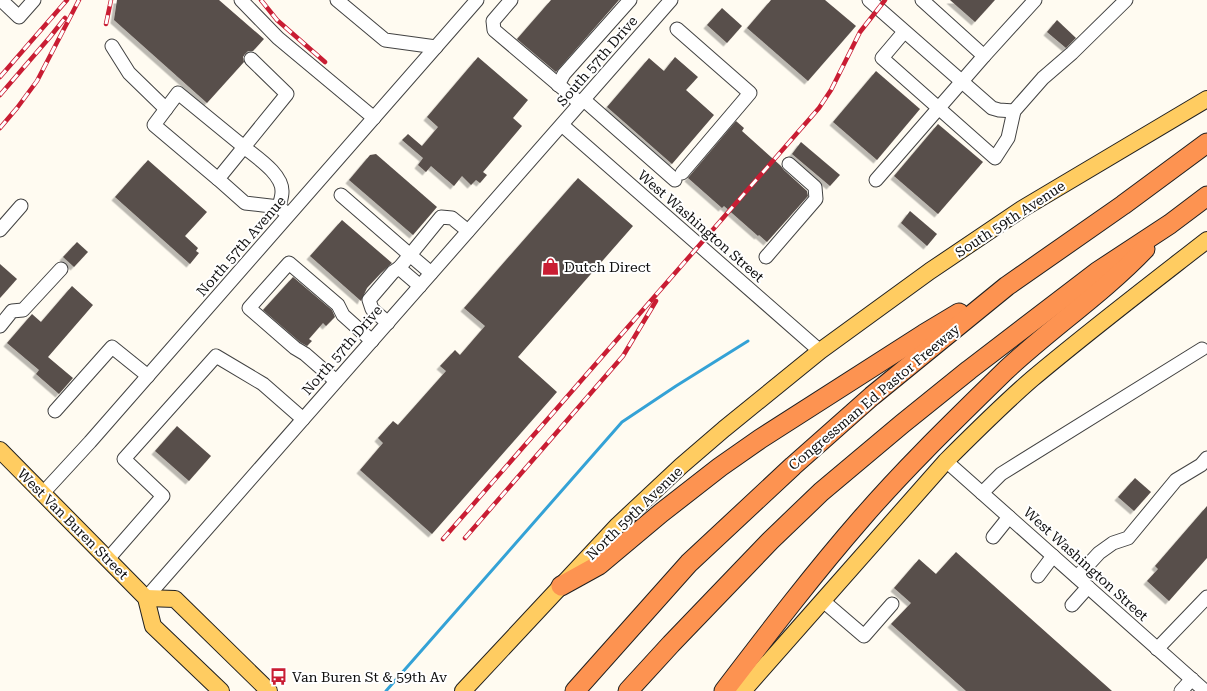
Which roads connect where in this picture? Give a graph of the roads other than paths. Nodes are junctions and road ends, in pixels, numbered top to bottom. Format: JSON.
{"nodes":[{"id":1,"x":1,"y":0,"type":"edge"},
{"id":2,"x":34,"y":0,"type":"edge"},
{"id":3,"x":241,"y":0,"type":"edge"},
{"id":4,"x":337,"y":0,"type":"edge"},
{"id":5,"x":477,"y":0,"type":"edge"},
{"id":6,"x":511,"y":0,"type":"edge"},
{"id":7,"x":630,"y":0,"type":"edge"},
{"id":8,"x":671,"y":0,"type":"edge"},
{"id":9,"x":869,"y":0,"type":"edge"},
{"id":10,"x":922,"y":0,"type":"edge"},
{"id":11,"x":1035,"y":0,"type":"edge"},
{"id":12,"x":1126,"y":0,"type":"edge"},
{"id":13,"x":677,"y":29,"type":"dead end"},
{"id":14,"x":904,"y":32,"type":"junction"},
{"id":15,"x":112,"y":46,"type":"dead end"},
{"id":16,"x":436,"y":47,"type":"junction"},
{"id":17,"x":984,"y":56,"type":"junction"},
{"id":18,"x":251,"y":59,"type":"dead end"},
{"id":19,"x":962,"y":81,"type":"junction"},
{"id":20,"x":558,"y":85,"type":"junction"},
{"id":21,"x":1207,"y":98,"type":"edge"},
{"id":22,"x":582,"y":102,"type":"junction"},
{"id":23,"x":938,"y":108,"type":"junction"},
{"id":24,"x":166,"y":109,"type":"junction"},
{"id":25,"x":1014,"y":111,"type":"junction"},
{"id":26,"x":374,"y":118,"type":"junction"},
{"id":27,"x":562,"y":124,"type":"junction"},
{"id":28,"x":1207,"y":143,"type":"edge"},
{"id":29,"x":244,"y":147,"type":"junction"},
{"id":30,"x":789,"y":164,"type":"dead end"},
{"id":31,"x":218,"y":179,"type":"junction"},
{"id":32,"x":876,"y":180,"type":"dead end"},
{"id":33,"x":341,"y":194,"type":"dead end"},
{"id":34,"x":1207,"y":196,"type":"edge"},
{"id":35,"x":21,"y":206,"type":"dead end"},
{"id":36,"x":279,"y":207,"type":"junction"},
{"id":37,"x":289,"y":216,"type":"junction"},
{"id":38,"x":1170,"y":224,"type":"junction"},
{"id":39,"x":0,"y":230,"type":"edge"},
{"id":40,"x":468,"y":231,"type":"junction"},
{"id":41,"x":1207,"y":240,"type":"edge"},
{"id":42,"x":410,"y":255,"type":"junction"},
{"id":43,"x":766,"y":257,"type":"dead end"},
{"id":44,"x":399,"y":268,"type":"junction"},
{"id":45,"x":61,"y":269,"type":"dead end"},
{"id":46,"x":431,"y":273,"type":"junction"},
{"id":47,"x":420,"y":286,"type":"junction"},
{"id":48,"x":1007,"y":286,"type":"junction"},
{"id":49,"x":388,"y":323,"type":"junction"},
{"id":50,"x":0,"y":326,"type":"edge"},
{"id":51,"x":372,"y":341,"type":"junction"},
{"id":52,"x":1202,"y":349,"type":"dead end"},
{"id":53,"x":820,"y":351,"type":"junction"},
{"id":54,"x":148,"y":376,"type":"junction"},
{"id":55,"x":336,"y":381,"type":"junction"},
{"id":56,"x":55,"y":411,"type":"dead end"},
{"id":57,"x":303,"y":419,"type":"junction"},
{"id":58,"x":0,"y":450,"type":"edge"},
{"id":59,"x":1207,"y":458,"type":"edge"},
{"id":60,"x":946,"y":460,"type":"junction"},
{"id":61,"x":43,"y":493,"type":"junction"},
{"id":62,"x":982,"y":493,"type":"junction"},
{"id":63,"x":1009,"y":517,"type":"junction"},
{"id":64,"x":993,"y":537,"type":"dead end"},
{"id":65,"x":1053,"y":556,"type":"junction"},
{"id":66,"x":108,"y":559,"type":"junction"},
{"id":67,"x":1038,"y":576,"type":"dead end"},
{"id":68,"x":1077,"y":577,"type":"junction"},
{"id":69,"x":561,"y":586,"type":"junction"},
{"id":70,"x":1088,"y":587,"type":"junction"},
{"id":71,"x":1207,"y":597,"type":"edge"},
{"id":72,"x":146,"y":598,"type":"junction"},
{"id":73,"x":822,"y":600,"type":"junction"},
{"id":74,"x":892,"y":604,"type":"dead end"},
{"id":75,"x":1072,"y":606,"type":"dead end"},
{"id":76,"x":1157,"y":649,"type":"junction"},
{"id":77,"x":1192,"y":679,"type":"junction"},
{"id":78,"x":221,"y":691,"type":"edge"},
{"id":79,"x":269,"y":691,"type":"edge"},
{"id":80,"x":463,"y":691,"type":"edge"},
{"id":81,"x":575,"y":691,"type":"edge"},
{"id":82,"x":628,"y":691,"type":"edge"},
{"id":83,"x":724,"y":691,"type":"edge"},
{"id":84,"x":743,"y":691,"type":"edge"},
{"id":85,"x":1181,"y":691,"type":"edge"},
{"id":86,"x":1205,"y":691,"type":"edge"}],
"edges":[{"from":1,"to":2,"type":"street"},
{"from":3,"to":26,"type":"street"},
{"from":4,"to":16,"type":"street"},
{"from":5,"to":16,"type":"street","name":"North 57th Avenue"},
{"from":6,"to":20,"type":"street"},
{"from":7,"to":20,"type":"street"},
{"from":8,"to":22,"type":"street","name":"South 57th Drive"},
{"from":9,"to":14,"type":"street"},
{"from":10,"to":17,"type":"street"},
{"from":11,"to":17,"type":"street"},
{"from":12,"to":25,"type":"street"},
{"from":13,"to":22,"type":"street"},
{"from":14,"to":19,"type":"street"},
{"from":14,"to":23,"type":"street"},
{"from":15,"to":24,"type":"street"},
{"from":16,"to":26,"type":"street","name":"North 57th Avenue"},
{"from":17,"to":19,"type":"street"},
{"from":18,"to":29,"type":"street"},
{"from":19,"to":23,"type":"street"},
{"from":19,"to":25,"type":"street"},
{"from":20,"to":22,"type":"street"},
{"from":21,"to":53,"type":"main road","name":"South 59th Avenue"},
{"from":22,"to":27,"type":"street","name":"South 57th Drive"},
{"from":23,"to":25,"type":"street"},
{"from":23,"to":32,"type":"street"},
{"from":24,"to":29,"type":"street"},
{"from":24,"to":31,"type":"street"},
{"from":26,"to":37,"type":"street","name":"North 57th Avenue"},
{"from":27,"to":40,"type":"street","name":"North 57th Drive"},
{"from":27,"to":53,"type":"street","name":"West Washington Street"},
{"from":28,"to":48,"type":"highway","name":"Congressman Ed Pastor Freeway"},
{"from":29,"to":31,"type":"street"},
{"from":29,"to":36,"type":"street"},
{"from":30,"to":43,"type":"street"},
{"from":31,"to":36,"type":"street"},
{"from":33,"to":42,"type":"street"},
{"from":34,"to":38,"type":"highway"},
{"from":35,"to":39,"type":"street"},
{"from":36,"to":37,"type":"street"},
{"from":37,"to":54,"type":"street","name":"North 57th Avenue"},
{"from":38,"to":82,"type":"highway"},
{"from":38,"to":83,"type":"highway"},
{"from":40,"to":42,"type":"street"},
{"from":40,"to":46,"type":"street","name":"North 57th Drive"},
{"from":41,"to":60,"type":"main road"},
{"from":42,"to":44,"type":"street"},
{"from":42,"to":46,"type":"street"},
{"from":44,"to":47,"type":"street"},
{"from":44,"to":49,"type":"street"},
{"from":45,"to":50,"type":"street"},
{"from":46,"to":47,"type":"street","name":"North 57th Drive"},
{"from":47,"to":49,"type":"street","name":"North 57th Drive"},
{"from":48,"to":69,"type":"highway"},
{"from":48,"to":81,"type":"highway","name":"Congressman Ed Pastor Freeway"},
{"from":49,"to":51,"type":"street","name":"North 57th Drive"},
{"from":51,"to":55,"type":"street","name":"North 57th Drive"},
{"from":51,"to":55,"type":"street"},
{"from":52,"to":62,"type":"street"},
{"from":53,"to":69,"type":"main road","name":"North 59th Avenue"},
{"from":54,"to":56,"type":"street"},
{"from":54,"to":61,"type":"street","name":"North 57th Avenue"},
{"from":55,"to":57,"type":"street","name":"North 57th Drive"},
{"from":57,"to":66,"type":"street"},
{"from":57,"to":72,"type":"street","name":"North 57th Drive"},
{"from":58,"to":61,"type":"main road","name":"West Van Buren Street"},
{"from":59,"to":68,"type":"street"},
{"from":60,"to":62,"type":"street","name":"West Washington Street"},
{"from":60,"to":73,"type":"main road"},
{"from":61,"to":66,"type":"main road","name":"West Van Buren Street"},
{"from":62,"to":63,"type":"street","name":"West Washington Street"},
{"from":63,"to":64,"type":"street"},
{"from":63,"to":65,"type":"street","name":"West Washington Street"},
{"from":65,"to":67,"type":"street"},
{"from":65,"to":68,"type":"street","name":"West Washington Street"},
{"from":66,"to":72,"type":"main road","name":"West Van Buren Street"},
{"from":68,"to":70,"type":"street","name":"West Washington Street"},
{"from":69,"to":80,"type":"main road","name":"North 59th Avenue"},
{"from":70,"to":75,"type":"street"},
{"from":70,"to":76,"type":"street","name":"West Washington Street"},
{"from":71,"to":76,"type":"street"},
{"from":72,"to":78,"type":"main road"},
{"from":72,"to":79,"type":"main road"},
{"from":73,"to":74,"type":"street"},
{"from":73,"to":84,"type":"main road"},
{"from":76,"to":77,"type":"street","name":"West Washington Street"},
{"from":77,"to":85,"type":"street"},
{"from":77,"to":86,"type":"street","name":"West Washington Street"}]}
